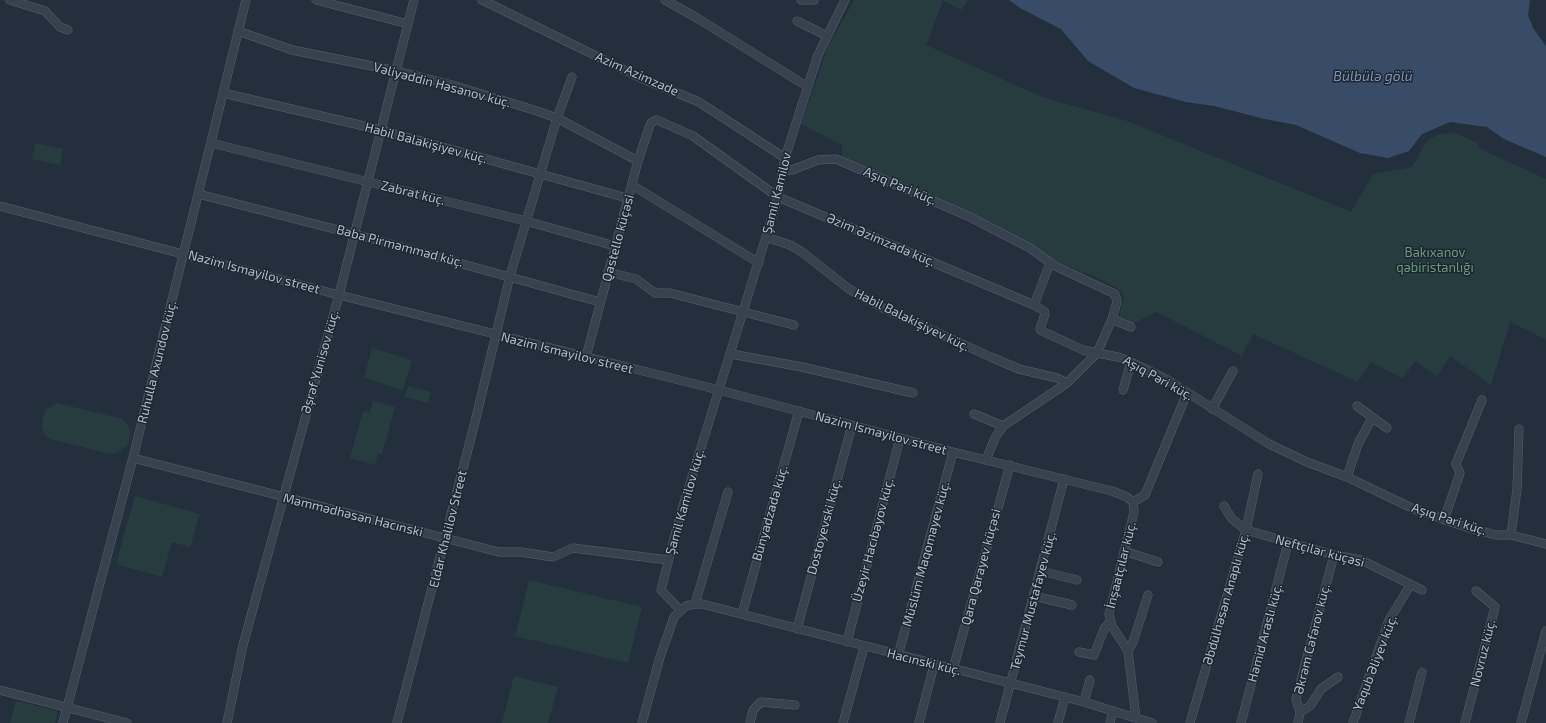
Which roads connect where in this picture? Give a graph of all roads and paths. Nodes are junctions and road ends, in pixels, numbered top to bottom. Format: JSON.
{"nodes":[{"id":1,"x":10,"y":0,"type":"edge"},
{"id":2,"x":246,"y":0,"type":"edge"},
{"id":3,"x":316,"y":0,"type":"edge"},
{"id":4,"x":414,"y":0,"type":"edge"},
{"id":5,"x":482,"y":0,"type":"edge"},
{"id":6,"x":665,"y":0,"type":"edge"},
{"id":7,"x":801,"y":0,"type":"edge"},
{"id":8,"x":814,"y":0,"type":"edge"},
{"id":9,"x":846,"y":0,"type":"edge"},
{"id":10,"x":797,"y":21,"type":"dead end"},
{"id":11,"x":408,"y":24,"type":"junction"},
{"id":12,"x":68,"y":30,"type":"dead end"},
{"id":13,"x":238,"y":31,"type":"junction"},
{"id":14,"x":827,"y":36,"type":"junction"},
{"id":15,"x":397,"y":71,"type":"junction"},
{"id":16,"x":572,"y":77,"type":"dead end"},
{"id":17,"x":808,"y":87,"type":"junction"},
{"id":18,"x":223,"y":93,"type":"junction"},
{"id":19,"x":557,"y":118,"type":"junction"},
{"id":20,"x":654,"y":121,"type":"joint"},
{"id":21,"x":381,"y":130,"type":"junction"},
{"id":22,"x":211,"y":143,"type":"junction"},
{"id":23,"x":785,"y":158,"type":"junction"},
{"id":24,"x":638,"y":161,"type":"junction"},
{"id":25,"x":782,"y":171,"type":"junction"},
{"id":26,"x":540,"y":173,"type":"junction"},
{"id":27,"x":367,"y":181,"type":"junction"},
{"id":28,"x":632,"y":185,"type":"junction"},
{"id":29,"x":198,"y":194,"type":"junction"},
{"id":30,"x":778,"y":197,"type":"junction"},
{"id":31,"x":628,"y":198,"type":"junction"},
{"id":32,"x":0,"y":206,"type":"edge"},
{"id":33,"x":526,"y":221,"type":"junction"},
{"id":34,"x":354,"y":234,"type":"junction"},
{"id":35,"x":766,"y":238,"type":"junction"},
{"id":36,"x":615,"y":246,"type":"junction"},
{"id":37,"x":183,"y":253,"type":"junction"},
{"id":38,"x":759,"y":263,"type":"junction"},
{"id":39,"x":1050,"y":263,"type":"junction"},
{"id":40,"x":608,"y":272,"type":"junction"},
{"id":41,"x":510,"y":276,"type":"junction"},
{"id":42,"x":339,"y":295,"type":"junction"},
{"id":43,"x":600,"y":302,"type":"junction"},
{"id":44,"x":1034,"y":305,"type":"junction"},
{"id":45,"x":742,"y":313,"type":"junction"},
{"id":46,"x":1112,"y":319,"type":"junction"},
{"id":47,"x":794,"y":325,"type":"dead end"},
{"id":48,"x":1131,"y":328,"type":"dead end"},
{"id":49,"x":497,"y":335,"type":"junction"},
{"id":50,"x":1097,"y":353,"type":"junction"},
{"id":51,"x":731,"y":354,"type":"junction"},
{"id":52,"x":586,"y":357,"type":"junction"},
{"id":53,"x":1131,"y":362,"type":"junction"},
{"id":54,"x":1233,"y":371,"type":"dead end"},
{"id":55,"x":1067,"y":383,"type":"junction"},
{"id":56,"x":719,"y":390,"type":"junction"},
{"id":57,"x":1123,"y":390,"type":"dead end"},
{"id":58,"x":913,"y":393,"type":"dead end"},
{"id":59,"x":1187,"y":393,"type":"junction"},
{"id":60,"x":1482,"y":400,"type":"dead end"},
{"id":61,"x":1357,"y":406,"type":"dead end"},
{"id":62,"x":1212,"y":409,"type":"junction"},
{"id":63,"x":799,"y":411,"type":"junction"},
{"id":64,"x":974,"y":414,"type":"dead end"},
{"id":65,"x":1372,"y":418,"type":"junction"},
{"id":66,"x":852,"y":425,"type":"junction"},
{"id":67,"x":1003,"y":426,"type":"junction"},
{"id":68,"x":1387,"y":428,"type":"dead end"},
{"id":69,"x":1519,"y":429,"type":"dead end"},
{"id":70,"x":900,"y":438,"type":"junction"},
{"id":71,"x":953,"y":452,"type":"junction"},
{"id":72,"x":133,"y":458,"type":"junction"},
{"id":73,"x":986,"y":460,"type":"junction"},
{"id":74,"x":1010,"y":465,"type":"junction"},
{"id":75,"x":1258,"y":474,"type":"dead end"},
{"id":76,"x":1348,"y":477,"type":"junction"},
{"id":77,"x":1064,"y":479,"type":"junction"},
{"id":78,"x":728,"y":492,"type":"dead end"},
{"id":79,"x":283,"y":496,"type":"junction"},
{"id":80,"x":1133,"y":502,"type":"junction"},
{"id":81,"x":1224,"y":506,"type":"dead end"},
{"id":82,"x":1444,"y":520,"type":"junction"},
{"id":83,"x":1246,"y":530,"type":"junction"},
{"id":84,"x":1511,"y":535,"type":"junction"},
{"id":85,"x":446,"y":538,"type":"junction"},
{"id":86,"x":1288,"y":543,"type":"junction"},
{"id":87,"x":1546,"y":544,"type":"edge"},
{"id":88,"x":1124,"y":551,"type":"junction"},
{"id":89,"x":1334,"y":555,"type":"junction"},
{"id":90,"x":668,"y":560,"type":"junction"},
{"id":91,"x":1158,"y":562,"type":"dead end"},
{"id":92,"x":1041,"y":571,"type":"junction"},
{"id":93,"x":1077,"y":580,"type":"dead end"},
{"id":94,"x":1411,"y":584,"type":"junction"},
{"id":95,"x":1422,"y":590,"type":"dead end"},
{"id":96,"x":1476,"y":591,"type":"dead end"},
{"id":97,"x":1148,"y":595,"type":"dead end"},
{"id":98,"x":1034,"y":596,"type":"junction"},
{"id":99,"x":695,"y":604,"type":"junction"},
{"id":100,"x":1072,"y":605,"type":"dead end"},
{"id":101,"x":680,"y":610,"type":"junction"},
{"id":102,"x":742,"y":614,"type":"junction"},
{"id":103,"x":1110,"y":622,"type":"junction"},
{"id":104,"x":797,"y":629,"type":"junction"},
{"id":105,"x":1546,"y":631,"type":"edge"},
{"id":106,"x":847,"y":642,"type":"junction"},
{"id":107,"x":864,"y":647,"type":"junction"},
{"id":108,"x":1128,"y":651,"type":"junction"},
{"id":109,"x":1079,"y":652,"type":"dead end"},
{"id":110,"x":898,"y":656,"type":"junction"},
{"id":111,"x":934,"y":665,"type":"junction"},
{"id":112,"x":953,"y":670,"type":"junction"},
{"id":113,"x":1422,"y":672,"type":"dead end"},
{"id":114,"x":1338,"y":677,"type":"dead end"},
{"id":115,"x":1090,"y":680,"type":"dead end"},
{"id":116,"x":1011,"y":684,"type":"junction"},
{"id":117,"x":0,"y":690,"type":"edge"},
{"id":118,"x":1065,"y":698,"type":"junction"},
{"id":119,"x":1084,"y":702,"type":"junction"},
{"id":120,"x":795,"y":705,"type":"dead end"},
{"id":121,"x":67,"y":708,"type":"junction"},
{"id":122,"x":1113,"y":711,"type":"junction"},
{"id":123,"x":1300,"y":712,"type":"junction"},
{"id":124,"x":1136,"y":718,"type":"junction"},
{"id":125,"x":63,"y":723,"type":"edge"},
{"id":126,"x":127,"y":723,"type":"edge"},
{"id":127,"x":227,"y":723,"type":"edge"},
{"id":128,"x":397,"y":723,"type":"edge"},
{"id":129,"x":642,"y":723,"type":"edge"},
{"id":130,"x":750,"y":723,"type":"edge"},
{"id":131,"x":843,"y":723,"type":"edge"},
{"id":132,"x":919,"y":723,"type":"edge"},
{"id":133,"x":1000,"y":723,"type":"edge"},
{"id":134,"x":1058,"y":723,"type":"edge"},
{"id":135,"x":1110,"y":723,"type":"edge"},
{"id":136,"x":1152,"y":723,"type":"edge"},
{"id":137,"x":1190,"y":723,"type":"edge"},
{"id":138,"x":1241,"y":723,"type":"edge"},
{"id":139,"x":1298,"y":723,"type":"edge"},
{"id":140,"x":1353,"y":723,"type":"edge"},
{"id":141,"x":1409,"y":723,"type":"edge"},
{"id":142,"x":1465,"y":723,"type":"edge"},
{"id":143,"x":1521,"y":723,"type":"edge"}],
"edges":[{"from":1,"to":12,"type":"street"},
{"from":2,"to":13,"type":"street","name":"Ruhulla Axundov küç."},
{"from":3,"to":11,"type":"street"},
{"from":4,"to":11,"type":"street","name":"Əşrəf Yunisov küç."},
{"from":5,"to":23,"type":"street","name":"Azim Azimzade"},
{"from":6,"to":17,"type":"street"},
{"from":7,"to":8,"type":"street"},
{"from":9,"to":14,"type":"street","name":"Şamil Kamilov"},
{"from":10,"to":14,"type":"street"},
{"from":11,"to":15,"type":"street","name":"Əşrəf Yunisov küç."},
{"from":13,"to":15,"type":"street","name":"Vəliyəddin Həsənov küç."},
{"from":13,"to":18,"type":"street","name":"Ruhulla Axundov küç."},
{"from":14,"to":17,"type":"street","name":"Şamil Kamilov"},
{"from":15,"to":19,"type":"street","name":"Vəliyəddin Həsənov küç."},
{"from":15,"to":21,"type":"street","name":"Əşrəf Yunisov küç."},
{"from":16,"to":19,"type":"street","name":"Eldar Khalilov Street"},
{"from":17,"to":23,"type":"street","name":"Şamil Kamilov"},
{"from":18,"to":21,"type":"street","name":"Habil Balakişiyev küç."},
{"from":18,"to":22,"type":"street","name":"Ruhulla Axundov küç."},
{"from":19,"to":24,"type":"street","name":"Vəliyəddin Həsənov küç."},
{"from":19,"to":26,"type":"street","name":"Eldar Khalilov Street"},
{"from":20,"to":24,"type":"street","name":"Qastello küçəsi"},
{"from":20,"to":30,"type":"street","name":"Əzim Əzimzadə küç."},
{"from":21,"to":26,"type":"street","name":"Habil Balakişiyev küç."},
{"from":21,"to":27,"type":"street","name":"Əşrəf Yunisov küç."},
{"from":22,"to":27,"type":"street","name":"Zabrat küç."},
{"from":22,"to":29,"type":"street","name":"Ruhulla Axundov küç."},
{"from":23,"to":25,"type":"street","name":"Şamil Kamilov"},
{"from":24,"to":28,"type":"street","name":"Qastello küçəsi"},
{"from":25,"to":30,"type":"street","name":"Şamil Kamilov"},
{"from":25,"to":39,"type":"street","name":"Aşıq Pəri küç."},
{"from":26,"to":31,"type":"street","name":"Habil Balakişiyev küç."},
{"from":26,"to":33,"type":"street","name":"Eldar Khalilov Street"},
{"from":27,"to":33,"type":"street","name":"Zabrat küç."},
{"from":27,"to":34,"type":"street","name":"Əşrəf Yunisov küç."},
{"from":28,"to":31,"type":"street","name":"Qastello küçəsi"},
{"from":28,"to":38,"type":"street"},
{"from":29,"to":34,"type":"street","name":"Baba Pirməmməd küç."},
{"from":29,"to":37,"type":"street","name":"Ruhulla Axundov küç."},
{"from":30,"to":35,"type":"street","name":"Şamil Kamilov"},
{"from":30,"to":44,"type":"street","name":"Əzim Əzimzadə küç."},
{"from":31,"to":36,"type":"street","name":"Qastello küçəsi"},
{"from":32,"to":37,"type":"street","name":"Nazim Ismayilov street"},
{"from":33,"to":36,"type":"street","name":"Zabrat küç."},
{"from":33,"to":41,"type":"street","name":"Eldar Khalilov Street"},
{"from":34,"to":41,"type":"street","name":"Baba Pirməmməd küç."},
{"from":34,"to":42,"type":"street","name":"Əşrəf Yunisov küç."},
{"from":35,"to":38,"type":"street","name":"Şamil Kamilov"},
{"from":35,"to":55,"type":"street","name":"Habil Balakişiyev küç."},
{"from":36,"to":40,"type":"street","name":"Qastello küçəsi"},
{"from":37,"to":42,"type":"street","name":"Nazim Ismayilov street"},
{"from":37,"to":72,"type":"street","name":"Ruhulla Axundov küç."},
{"from":38,"to":45,"type":"street","name":"Şamil Kamilov"},
{"from":39,"to":44,"type":"street"},
{"from":39,"to":46,"type":"street","name":"Aşıq Pəri küç."},
{"from":40,"to":43,"type":"street","name":"Qastello küçəsi"},
{"from":40,"to":45,"type":"street"},
{"from":41,"to":43,"type":"street","name":"Baba Pirməmməd küç."},
{"from":41,"to":49,"type":"street","name":"Eldar Khalilov Street"},
{"from":42,"to":49,"type":"street","name":"Nazim Ismayilov street"},
{"from":42,"to":79,"type":"street","name":"Əşrəf Yunisov küç."},
{"from":43,"to":52,"type":"street","name":"Qastello küçəsi"},
{"from":44,"to":50,"type":"street"},
{"from":45,"to":47,"type":"street"},
{"from":45,"to":51,"type":"street","name":"Şamil Kamilov"},
{"from":46,"to":48,"type":"street"},
{"from":46,"to":50,"type":"street","name":"Aşıq Pəri küç."},
{"from":49,"to":52,"type":"street","name":"Nazim Ismayilov street"},
{"from":49,"to":85,"type":"street","name":"Eldar Khalilov Street"},
{"from":50,"to":53,"type":"street","name":"Aşıq Pəri küç."},
{"from":50,"to":55,"type":"street"},
{"from":51,"to":56,"type":"street","name":"Şamil Kamilov"},
{"from":51,"to":58,"type":"street"},
{"from":52,"to":56,"type":"street","name":"Nazim Ismayilov street"},
{"from":53,"to":57,"type":"street"},
{"from":53,"to":59,"type":"street","name":"Aşıq Pəri küç."},
{"from":54,"to":62,"type":"street"},
{"from":55,"to":67,"type":"street"},
{"from":56,"to":63,"type":"street","name":"Nazim Ismayilov street"},
{"from":56,"to":90,"type":"street","name":"Şamil Kamilov küç."},
{"from":59,"to":62,"type":"street","name":"Aşıq Pəri küç."},
{"from":59,"to":80,"type":"street"},
{"from":60,"to":82,"type":"street"},
{"from":61,"to":65,"type":"street"},
{"from":62,"to":76,"type":"street","name":"Aşıq Pəri küç."},
{"from":63,"to":66,"type":"street","name":"Nazim Ismayilov street"},
{"from":63,"to":102,"type":"street","name":"Bünyadzadə küç."},
{"from":64,"to":67,"type":"street"},
{"from":65,"to":68,"type":"street"},
{"from":65,"to":76,"type":"street"},
{"from":66,"to":70,"type":"street","name":"Nazim Ismayilov street"},
{"from":66,"to":104,"type":"street","name":"Dostoyevski küç."},
{"from":67,"to":73,"type":"street"},
{"from":69,"to":84,"type":"street"},
{"from":70,"to":71,"type":"street","name":"Nazim Ismayilov street"},
{"from":70,"to":106,"type":"street","name":"Üzeyir Hacıbəyov küç."},
{"from":71,"to":73,"type":"street","name":"Nazim Ismayilov street"},
{"from":71,"to":110,"type":"street","name":"Müslüm Maqomayev küç."},
{"from":72,"to":79,"type":"street","name":"Məmmədhəsən Hacınski"},
{"from":72,"to":121,"type":"street","name":"Ruhulla Axundov küç."},
{"from":73,"to":74,"type":"street","name":"Nazim Ismayilov street"},
{"from":74,"to":77,"type":"street","name":"Nazim Ismayilov street"},
{"from":74,"to":112,"type":"street","name":"Qara Qarayev küçəsi"},
{"from":75,"to":83,"type":"street","name":"Əbdülhəsən Anaplı küç."},
{"from":76,"to":82,"type":"street","name":"Aşıq Pəri küç."},
{"from":77,"to":80,"type":"street","name":"Nazim Ismayilov street"},
{"from":77,"to":92,"type":"street","name":"Teymur Mustafayev küç."},
{"from":78,"to":99,"type":"street"},
{"from":79,"to":85,"type":"street","name":"Məmmədhəsən Hacınski"},
{"from":79,"to":127,"type":"street","name":"Əşrəf Yunisov küç."},
{"from":80,"to":88,"type":"street","name":"İnşaatçılar küç."},
{"from":81,"to":83,"type":"street","name":"Neftçilər küçəsi"},
{"from":82,"to":84,"type":"street","name":"Aşıq Pəri küç."},
{"from":83,"to":86,"type":"street","name":"Neftçilər küçəsi"},
{"from":83,"to":137,"type":"street","name":"Əbdülhəsən Anaplı küç."},
{"from":84,"to":87,"type":"street","name":"Aşıq Pəri küç."},
{"from":85,"to":90,"type":"street","name":"Məmmədhəsən Hacınski"},
{"from":85,"to":128,"type":"street","name":"Eldar Khalilov Street"},
{"from":86,"to":89,"type":"street","name":"Neftçilər küçəsi"},
{"from":86,"to":138,"type":"street","name":"Həmid Araslı küç."},
{"from":88,"to":91,"type":"street"},
{"from":88,"to":103,"type":"street","name":"İnşaatçılar küç."},
{"from":89,"to":94,"type":"street","name":"Neftçilər küçəsi"},
{"from":89,"to":123,"type":"street","name":"Əkrəm Cəfərov küç."},
{"from":90,"to":101,"type":"street","name":"Şamil Kamilov küç."},
{"from":92,"to":93,"type":"street"},
{"from":92,"to":98,"type":"street","name":"Teymur Mustafayev küç."},
{"from":94,"to":95,"type":"street","name":"Neftçilər küçəsi"},
{"from":94,"to":140,"type":"street","name":"Yaqub Əliyev küç."},
{"from":96,"to":142,"type":"street","name":"Novruz küç."},
{"from":97,"to":108,"type":"street"},
{"from":98,"to":100,"type":"street"},
{"from":98,"to":116,"type":"street","name":"Teymur Mustafayev küç."},
{"from":99,"to":101,"type":"street"},
{"from":99,"to":102,"type":"street","name":"Hacınski küç."},
{"from":101,"to":129,"type":"street"},
{"from":102,"to":104,"type":"street","name":"Hacınski küç."},
{"from":103,"to":108,"type":"street","name":"İnşaatçılar küç."},
{"from":103,"to":109,"type":"street"},
{"from":104,"to":106,"type":"street","name":"Hacınski küç."},
{"from":105,"to":143,"type":"street"},
{"from":106,"to":107,"type":"street","name":"Hacınski küç."},
{"from":107,"to":110,"type":"street","name":"Hacınski küç."},
{"from":107,"to":131,"type":"street"},
{"from":108,"to":124,"type":"street","name":"İnşaatçılar küç."},
{"from":110,"to":111,"type":"street","name":"Hacınski küç."},
{"from":111,"to":112,"type":"street","name":"Hacınski küç."},
{"from":111,"to":132,"type":"street"},
{"from":112,"to":116,"type":"street","name":"Hacınski küç."},
{"from":113,"to":141,"type":"street"},
{"from":114,"to":123,"type":"street"},
{"from":115,"to":119,"type":"street"},
{"from":116,"to":118,"type":"street","name":"Hacınski küç."},
{"from":116,"to":133,"type":"street","name":"Teymur Mustafayev küç."},
{"from":117,"to":121,"type":"street"},
{"from":118,"to":119,"type":"street","name":"Hacınski küç."},
{"from":118,"to":134,"type":"street"},
{"from":119,"to":122,"type":"street","name":"Hacınski küç."},
{"from":120,"to":130,"type":"street"},
{"from":121,"to":125,"type":"street","name":"Ruhulla Axundov küç."},
{"from":121,"to":126,"type":"street"},
{"from":122,"to":124,"type":"street","name":"Hacınski küç."},
{"from":122,"to":135,"type":"street"},
{"from":123,"to":139,"type":"street","name":"Əkrəm Cəfərov küç."},
{"from":124,"to":136,"type":"street","name":"Hacınski küç."}]}
